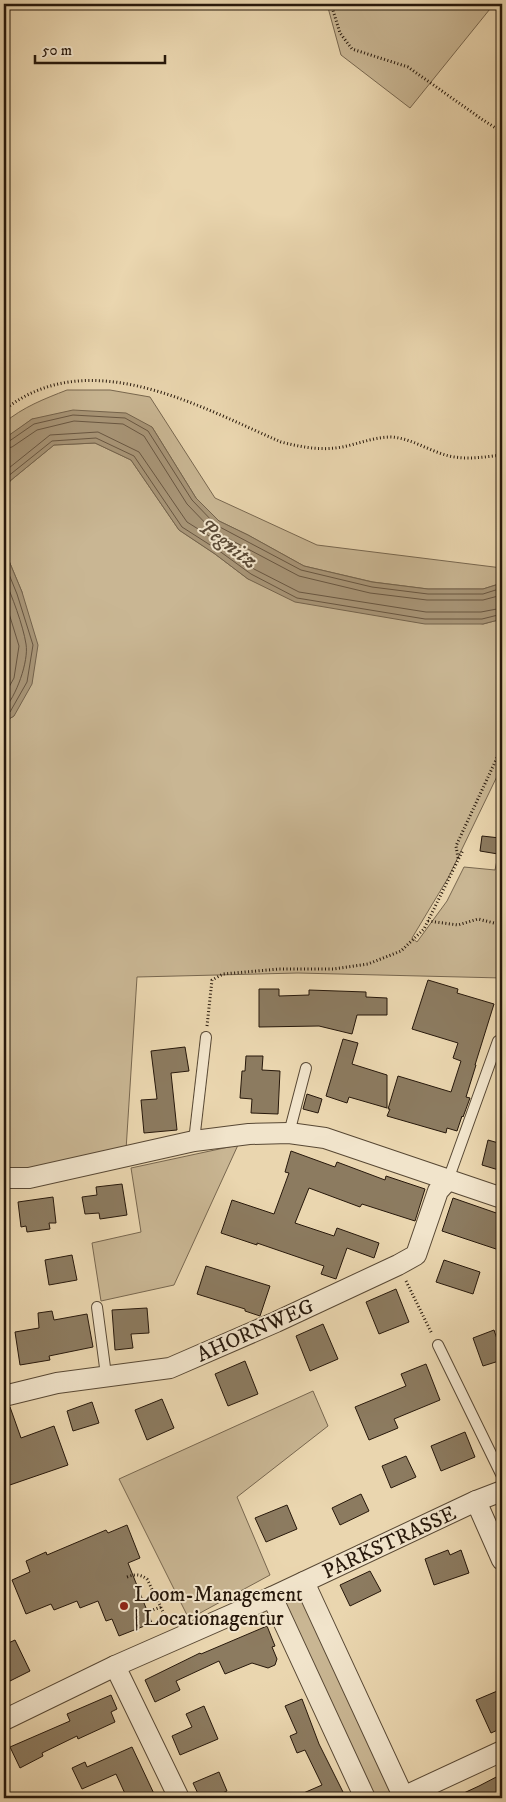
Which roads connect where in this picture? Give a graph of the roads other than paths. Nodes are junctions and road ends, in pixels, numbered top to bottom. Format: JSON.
{"nodes":[{"id":1,"x":206,"y":1036,"type":"road end"},
{"id":2,"x":498,"y":1041,"type":"dead end"},
{"id":3,"x":306,"y":1068,"type":"dead end"},
{"id":4,"x":290,"y":1133,"type":"junction"},
{"id":5,"x":194,"y":1141,"type":"junction"},
{"id":6,"x":4,"y":1178,"type":"edge"},
{"id":7,"x":448,"y":1180,"type":"junction"},
{"id":8,"x":502,"y":1198,"type":"edge"},
{"id":9,"x":97,"y":1307,"type":"dead end"},
{"id":10,"x":438,"y":1345,"type":"road end"},
{"id":11,"x":106,"y":1375,"type":"junction"},
{"id":12,"x":4,"y":1392,"type":"edge"},
{"id":13,"x":502,"y":1476,"type":"edge"},
{"id":14,"x":502,"y":1491,"type":"edge"},
{"id":15,"x":476,"y":1501,"type":"junction"},
{"id":16,"x":502,"y":1560,"type":"edge"},
{"id":17,"x":304,"y":1582,"type":"junction"},
{"id":18,"x":272,"y":1597,"type":"junction"},
{"id":19,"x":115,"y":1666,"type":"junction"},
{"id":20,"x":4,"y":1720,"type":"edge"},
{"id":21,"x":502,"y":1750,"type":"edge"},
{"id":22,"x":179,"y":1798,"type":"edge"},
{"id":23,"x":365,"y":1798,"type":"edge"},
{"id":24,"x":404,"y":1798,"type":"edge"}],
"edges":[{"from":1,"to":5,"type":"lane"},
{"from":2,"to":7,"type":"lane"},
{"from":3,"to":4,"type":"lane"},
{"from":4,"to":5,"type":"street"},
{"from":4,"to":7,"type":"street"},
{"from":5,"to":6,"type":"street"},
{"from":7,"to":8,"type":"street"},
{"from":7,"to":11,"type":"street","name":"AHORNWEG"},
{"from":9,"to":11,"type":"lane"},
{"from":10,"to":13,"type":"lane"},
{"from":11,"to":12,"type":"street","name":"AHORNWEG"},
{"from":14,"to":15,"type":"street","name":"PARKSTRASSE"},
{"from":15,"to":16,"type":"street"},
{"from":15,"to":17,"type":"street","name":"PARKSTRASSE"},
{"from":17,"to":18,"type":"street","name":"PARKSTRASSE"},
{"from":17,"to":24,"type":"street"},
{"from":18,"to":19,"type":"street","name":"PARKSTRASSE"},
{"from":18,"to":23,"type":"street"},
{"from":19,"to":20,"type":"street","name":"PARKSTRASSE"},
{"from":19,"to":22,"type":"street"},
{"from":21,"to":24,"type":"street"}]}
